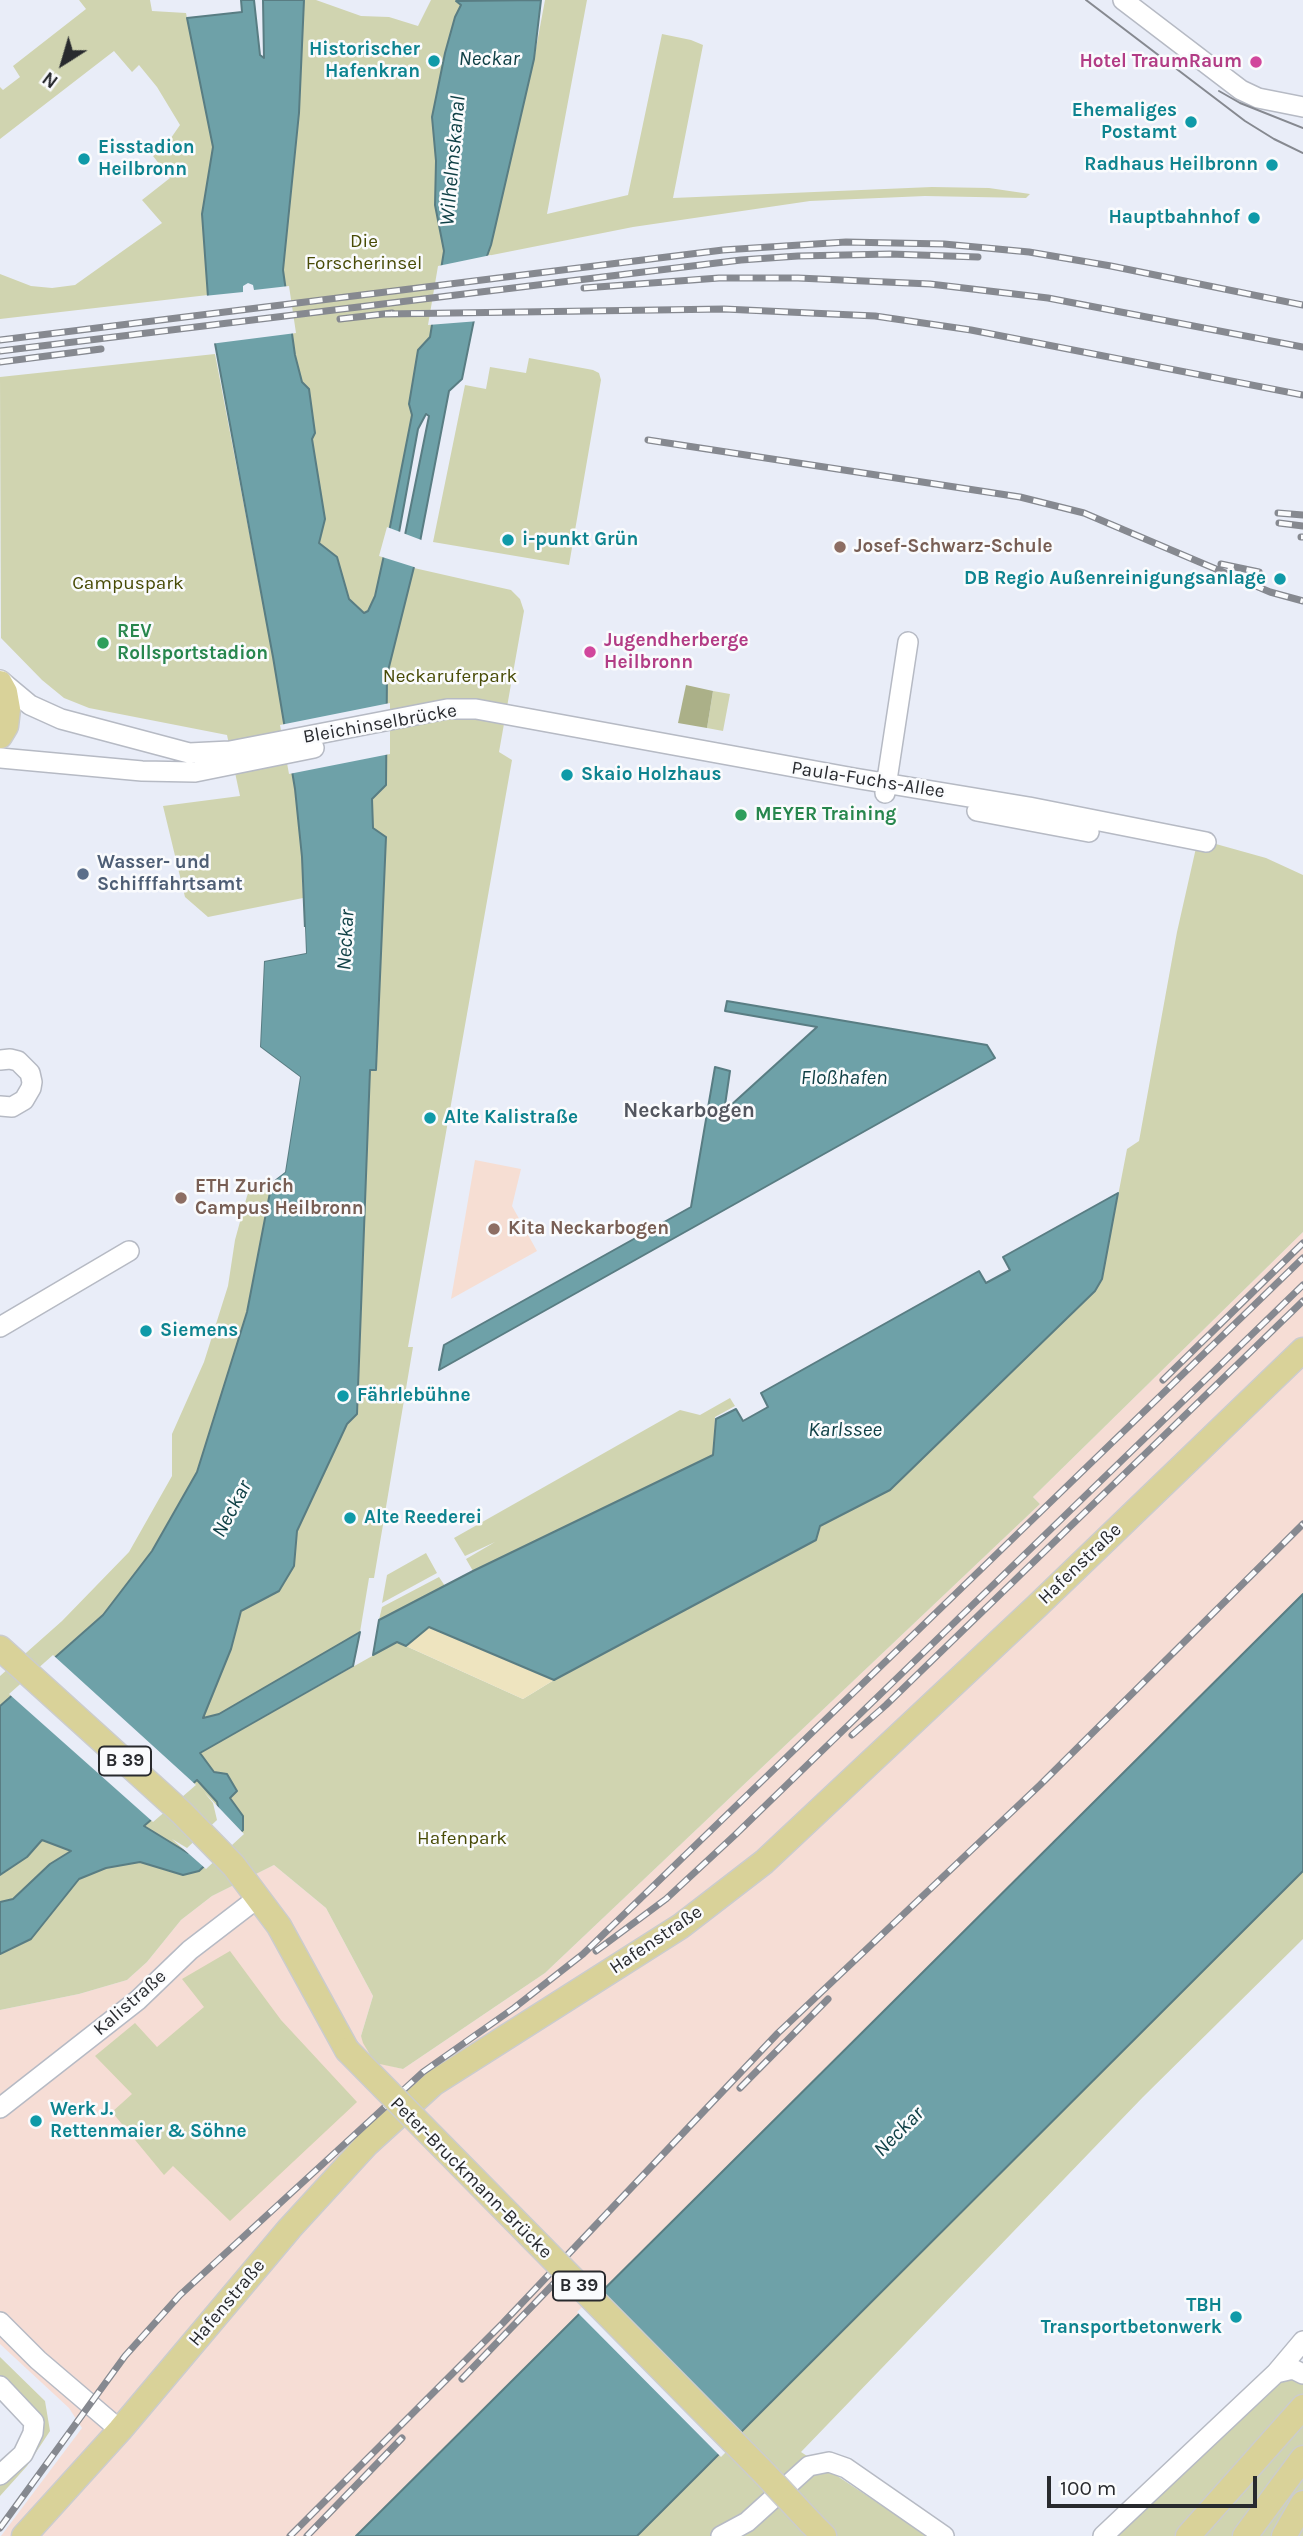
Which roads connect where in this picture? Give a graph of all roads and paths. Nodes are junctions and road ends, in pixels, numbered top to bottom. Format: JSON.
{"nodes":[{"id":1,"x":1123,"y":0,"type":"edge"},
{"id":2,"x":1303,"y":107,"type":"edge"},
{"id":3,"x":908,"y":642,"type":"dead end"},
{"id":4,"x":0,"y":682,"type":"edge"},
{"id":5,"x":529,"y":723,"type":"joint"},
{"id":6,"x":0,"y":736,"type":"edge"},
{"id":7,"x":0,"y":758,"type":"edge"},
{"id":8,"x":232,"y":759,"type":"junction"},
{"id":9,"x":885,"y":788,"type":"junction"},
{"id":10,"x":1205,"y":847,"type":"dead end"},
{"id":11,"x":0,"y":1060,"type":"edge"},
{"id":12,"x":0,"y":1106,"type":"edge"},
{"id":13,"x":129,"y":1251,"type":"dead end"},
{"id":14,"x":0,"y":1326,"type":"edge"},
{"id":15,"x":1303,"y":1350,"type":"edge"},
{"id":16,"x":0,"y":1648,"type":"edge"},
{"id":17,"x":252,"y":1888,"type":"junction"},
{"id":18,"x":0,"y":2108,"type":"edge"},
{"id":19,"x":0,"y":2322,"type":"edge"},
{"id":20,"x":1303,"y":2341,"type":"edge"},
{"id":21,"x":1276,"y":2373,"type":"junction"},
{"id":22,"x":1303,"y":2374,"type":"edge"},
{"id":23,"x":0,"y":2386,"type":"edge"},
{"id":24,"x":1303,"y":2407,"type":"edge"},
{"id":25,"x":120,"y":2430,"type":"junction"},
{"id":26,"x":1303,"y":2458,"type":"edge"},
{"id":27,"x":1303,"y":2471,"type":"edge"},
{"id":28,"x":0,"y":2476,"type":"edge"},
{"id":29,"x":1303,"y":2503,"type":"edge"},
{"id":30,"x":820,"y":2532,"type":"edge"},
{"id":31,"x":24,"y":2536,"type":"edge"},
{"id":32,"x":721,"y":2536,"type":"edge"},
{"id":33,"x":944,"y":2536,"type":"edge"},
{"id":34,"x":1103,"y":2536,"type":"edge"},
{"id":35,"x":1188,"y":2536,"type":"edge"},
{"id":36,"x":1245,"y":2536,"type":"edge"},
{"id":37,"x":1254,"y":2536,"type":"edge"},
{"id":38,"x":1284,"y":2536,"type":"edge"}],
"edges":[{"from":1,"to":2,"type":"street"},
{"from":3,"to":9,"type":"street"},
{"from":4,"to":6,"type":"main road"},
{"from":4,"to":8,"type":"street"},
{"from":5,"to":8,"type":"street","name":"Bleichinselbrücke"},
{"from":5,"to":9,"type":"street","name":"Paula-Fuchs-Allee"},
{"from":7,"to":8,"type":"street"},
{"from":9,"to":10,"type":"street","name":"Paula-Fuchs-Allee"},
{"from":11,"to":12,"type":"street"},
{"from":13,"to":14,"type":"street"},
{"from":15,"to":25,"type":"main road","name":"Hafenstraße"},
{"from":16,"to":17,"type":"main road","number":"B 39"},
{"from":17,"to":18,"type":"street","name":"Kalistraße"},
{"from":17,"to":30,"type":"main road","name":"Peter-Bruckmann-Brücke","number":"B 39","bridge":true},
{"from":19,"to":25,"type":"street"},
{"from":20,"to":21,"type":"street"},
{"from":21,"to":22,"type":"street"},
{"from":21,"to":34,"type":"street"},
{"from":23,"to":28,"type":"street"},
{"from":24,"to":35,"type":"main road"},
{"from":25,"to":31,"type":"main road","name":"Hafenstraße"},
{"from":26,"to":36,"type":"main road"},
{"from":27,"to":37,"type":"main road"},
{"from":29,"to":38,"type":"main road"},
{"from":32,"to":33,"type":"street"}]}
